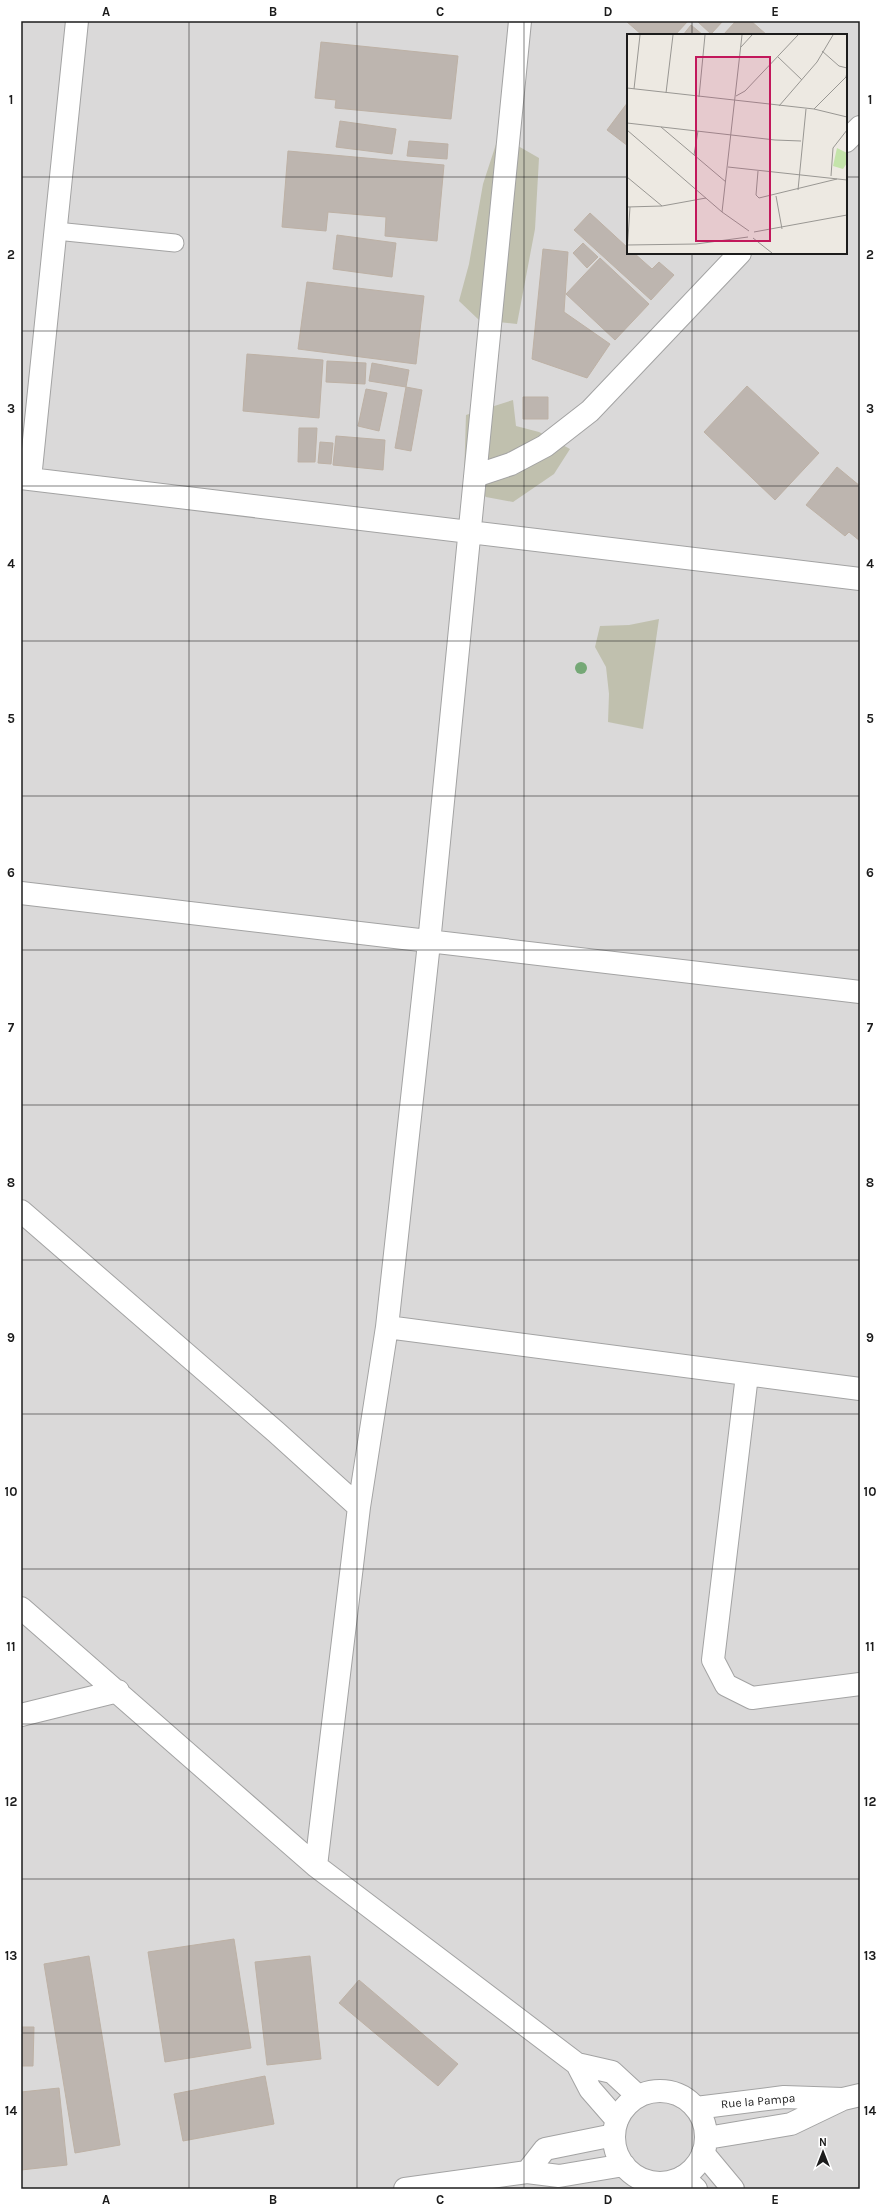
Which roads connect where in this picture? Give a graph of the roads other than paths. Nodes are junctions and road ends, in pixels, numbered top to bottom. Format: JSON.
{"nodes":[{"id":1,"x":77,"y":21,"type":"edge"},
{"id":2,"x":520,"y":21,"type":"edge"},
{"id":3,"x":860,"y":127,"type":"edge"},
{"id":4,"x":847,"y":140,"type":"edge"},
{"id":5,"x":56,"y":231,"type":"junction"},
{"id":6,"x":175,"y":243,"type":"dead end"},
{"id":7,"x":739,"y":254,"type":"edge"},
{"id":8,"x":475,"y":476,"type":"junction"},
{"id":9,"x":25,"y":478,"type":"edge"},
{"id":10,"x":469,"y":533,"type":"junction"},
{"id":11,"x":860,"y":579,"type":"edge"},
{"id":12,"x":21,"y":893,"type":"edge"},
{"id":13,"x":429,"y":943,"type":"junction"},
{"id":14,"x":860,"y":992,"type":"edge"},
{"id":15,"x":21,"y":1211,"type":"edge"},
{"id":16,"x":387,"y":1327,"type":"junction"},
{"id":17,"x":747,"y":1375,"type":"junction"},
{"id":18,"x":860,"y":1389,"type":"edge"},
{"id":19,"x":359,"y":1507,"type":"junction"},
{"id":20,"x":21,"y":1608,"type":"edge"},
{"id":21,"x":860,"y":1684,"type":"edge"},
{"id":22,"x":118,"y":1691,"type":"junction"},
{"id":23,"x":21,"y":1715,"type":"edge"},
{"id":24,"x":316,"y":1866,"type":"junction"},
{"id":25,"x":577,"y":2064,"type":"junction"},
{"id":26,"x":638,"y":2096,"type":"junction"},
{"id":27,"x":852,"y":2097,"type":"edge"},
{"id":28,"x":696,"y":2108,"type":"junction"},
{"id":29,"x":615,"y":2128,"type":"junction"},
{"id":30,"x":705,"y":2146,"type":"junction"},
{"id":31,"x":624,"y":2165,"type":"junction"},
{"id":32,"x":527,"y":2172,"type":"junction"},
{"id":33,"x":689,"y":2183,"type":"edge"},
{"id":34,"x":405,"y":2189,"type":"edge"},
{"id":35,"x":733,"y":2189,"type":"edge"}],
"edges":[{"from":1,"to":5,"type":"street"},
{"from":2,"to":8,"type":"street"},
{"from":3,"to":4,"type":"street"},
{"from":5,"to":6,"type":"lane"},
{"from":5,"to":9,"type":"street"},
{"from":7,"to":8,"type":"street"},
{"from":8,"to":10,"type":"street"},
{"from":9,"to":10,"type":"street"},
{"from":10,"to":11,"type":"street"},
{"from":10,"to":13,"type":"street"},
{"from":12,"to":13,"type":"street"},
{"from":13,"to":14,"type":"street"},
{"from":13,"to":16,"type":"street"},
{"from":15,"to":19,"type":"street"},
{"from":16,"to":17,"type":"street"},
{"from":16,"to":19,"type":"street"},
{"from":17,"to":18,"type":"street"},
{"from":17,"to":21,"type":"street"},
{"from":19,"to":24,"type":"street"},
{"from":20,"to":22,"type":"street"},
{"from":22,"to":23,"type":"street"},
{"from":22,"to":24,"type":"street"},
{"from":24,"to":25,"type":"street"},
{"from":25,"to":26,"type":"street"},
{"from":25,"to":29,"type":"street"},
{"from":26,"to":28,"type":"street"},
{"from":26,"to":29,"type":"street"},
{"from":27,"to":28,"type":"street","name":"Rue la Pampa"},
{"from":27,"to":30,"type":"street","name":"Rue la Pampa"},
{"from":28,"to":30,"type":"street"},
{"from":29,"to":31,"type":"street"},
{"from":29,"to":32,"type":"street"},
{"from":30,"to":33,"type":"street"},
{"from":30,"to":35,"type":"street"},
{"from":31,"to":32,"type":"street"},
{"from":31,"to":33,"type":"street"},
{"from":32,"to":34,"type":"street"}]}
